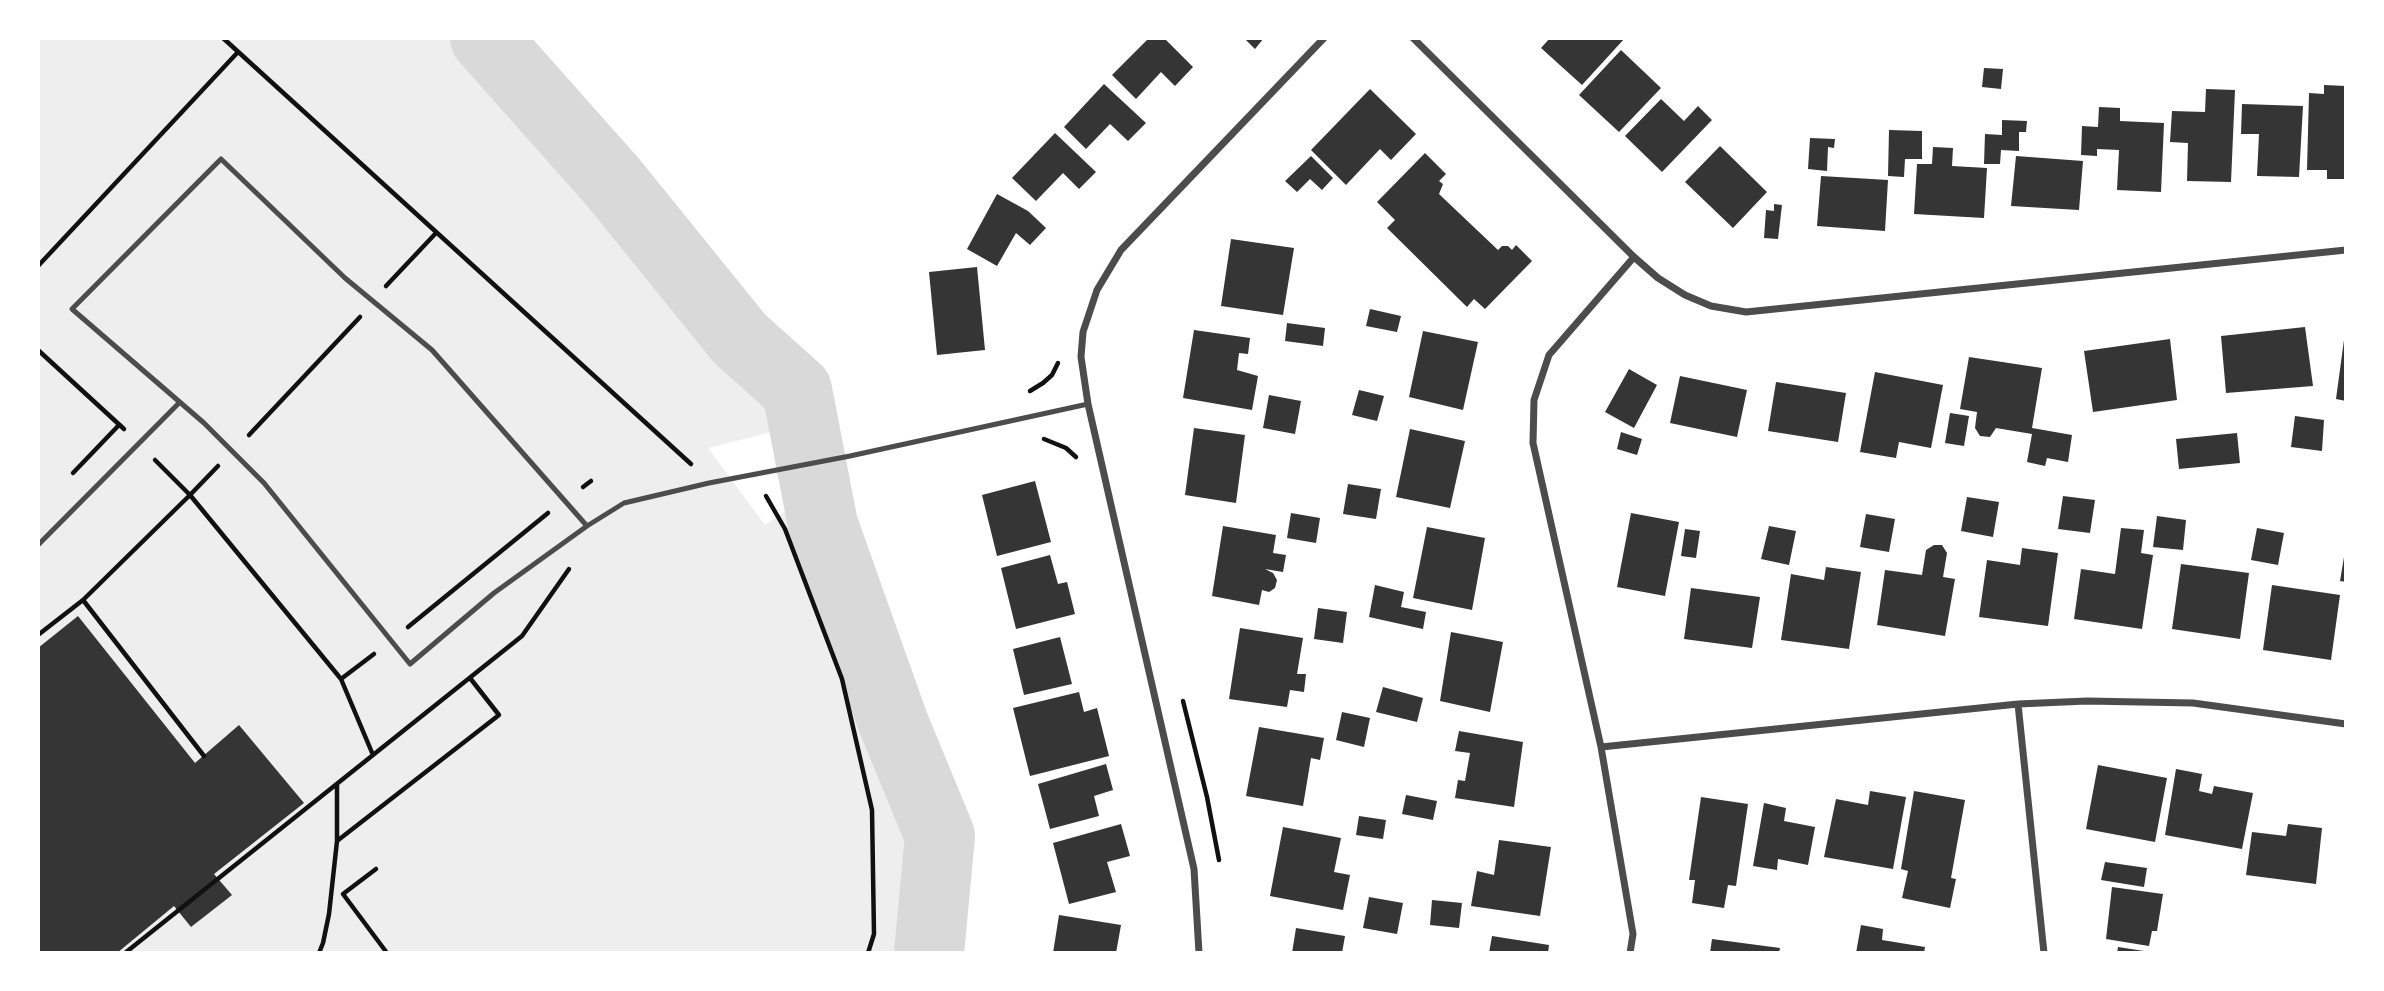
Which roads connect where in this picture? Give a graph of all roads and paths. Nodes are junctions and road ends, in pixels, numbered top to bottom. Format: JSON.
{"nodes":[{"id":1,"x":223,"y":38,"type":"edge"},
{"id":2,"x":1324,"y":38,"type":"edge"},
{"id":3,"x":1413,"y":38,"type":"edge"},
{"id":4,"x":238,"y":52,"type":"junction"},
{"id":5,"x":436,"y":233,"type":"junction"},
{"id":6,"x":2346,"y":250,"type":"edge"},
{"id":7,"x":1634,"y":257,"type":"junction"},
{"id":8,"x":38,"y":266,"type":"edge"},
{"id":9,"x":373,"y":301,"type":"junction"},
{"id":10,"x":38,"y":350,"type":"edge"},
{"id":11,"x":180,"y":402,"type":"junction"},
{"id":12,"x":1088,"y":404,"type":"junction"},
{"id":13,"x":119,"y":425,"type":"junction"},
{"id":14,"x":139,"y":443,"type":"junction"},
{"id":15,"x":233,"y":452,"type":"junction"},
{"id":16,"x":752,"y":475,"type":"junction"},
{"id":17,"x":71,"y":476,"type":"dead end"},
{"id":18,"x":592,"y":481,"type":"dead end"},
{"id":19,"x":709,"y":483,"type":"junction"},
{"id":20,"x":190,"y":495,"type":"junction"},
{"id":21,"x":564,"y":500,"type":"junction"},
{"id":22,"x":587,"y":526,"type":"junction"},
{"id":23,"x":38,"y":545,"type":"edge"},
{"id":24,"x":570,"y":568,"type":"dead end"},
{"id":25,"x":83,"y":600,"type":"junction"},
{"id":26,"x":38,"y":635,"type":"edge"},
{"id":27,"x":392,"y":640,"type":"junction"},
{"id":28,"x":470,"y":678,"type":"junction"},
{"id":29,"x":341,"y":679,"type":"junction"},
{"id":30,"x":2018,"y":704,"type":"junction"},
{"id":31,"x":2346,"y":724,"type":"edge"},
{"id":32,"x":1601,"y":747,"type":"junction"},
{"id":33,"x":373,"y":755,"type":"junction"},
{"id":34,"x":204,"y":756,"type":"dead end"},
{"id":35,"x":337,"y":784,"type":"junction"},
{"id":36,"x":337,"y":841,"type":"junction"},
{"id":37,"x":376,"y":869,"type":"dead end"},
{"id":38,"x":125,"y":953,"type":"edge"},
{"id":39,"x":319,"y":953,"type":"edge"},
{"id":40,"x":387,"y":953,"type":"edge"},
{"id":41,"x":868,"y":953,"type":"edge"},
{"id":42,"x":1199,"y":953,"type":"edge"},
{"id":43,"x":1630,"y":953,"type":"edge"},
{"id":44,"x":2044,"y":953,"type":"edge"}],
"edges":[{"from":1,"to":4,"type":"path"},
{"from":2,"to":12,"type":"street"},
{"from":3,"to":7,"type":"street"},
{"from":4,"to":5,"type":"path"},
{"from":4,"to":8,"type":"path"},
{"from":5,"to":9,"type":"path"},
{"from":5,"to":19,"type":"path"},
{"from":6,"to":7,"type":"street"},
{"from":7,"to":32,"type":"street"},
{"from":9,"to":11,"type":"lane"},
{"from":9,"to":15,"type":"path"},
{"from":9,"to":21,"type":"lane"},
{"from":10,"to":13,"type":"path"},
{"from":11,"to":14,"type":"lane"},
{"from":11,"to":15,"type":"lane"},
{"from":12,"to":16,"type":"lane"},
{"from":12,"to":42,"type":"street"},
{"from":13,"to":14,"type":"path"},
{"from":13,"to":17,"type":"path"},
{"from":14,"to":20,"type":"path"},
{"from":14,"to":23,"type":"lane"},
{"from":15,"to":20,"type":"path"},
{"from":15,"to":27,"type":"lane"},
{"from":16,"to":19,"type":"lane"},
{"from":16,"to":41,"type":"path"},
{"from":18,"to":21,"type":"path"},
{"from":19,"to":22,"type":"lane"},
{"from":20,"to":25,"type":"path"},
{"from":20,"to":29,"type":"path"},
{"from":21,"to":22,"type":"lane"},
{"from":21,"to":27,"type":"path"},
{"from":22,"to":27,"type":"lane"},
{"from":24,"to":28,"type":"path"},
{"from":25,"to":26,"type":"path"},
{"from":25,"to":34,"type":"path"},
{"from":27,"to":29,"type":"path"},
{"from":28,"to":33,"type":"path"},
{"from":28,"to":36,"type":"path"},
{"from":29,"to":33,"type":"path"},
{"from":30,"to":31,"type":"street"},
{"from":30,"to":32,"type":"street"},
{"from":30,"to":44,"type":"street"},
{"from":32,"to":43,"type":"street"},
{"from":33,"to":35,"type":"path"},
{"from":35,"to":36,"type":"path"},
{"from":35,"to":38,"type":"path"},
{"from":36,"to":39,"type":"path"},
{"from":37,"to":40,"type":"path"}]}
